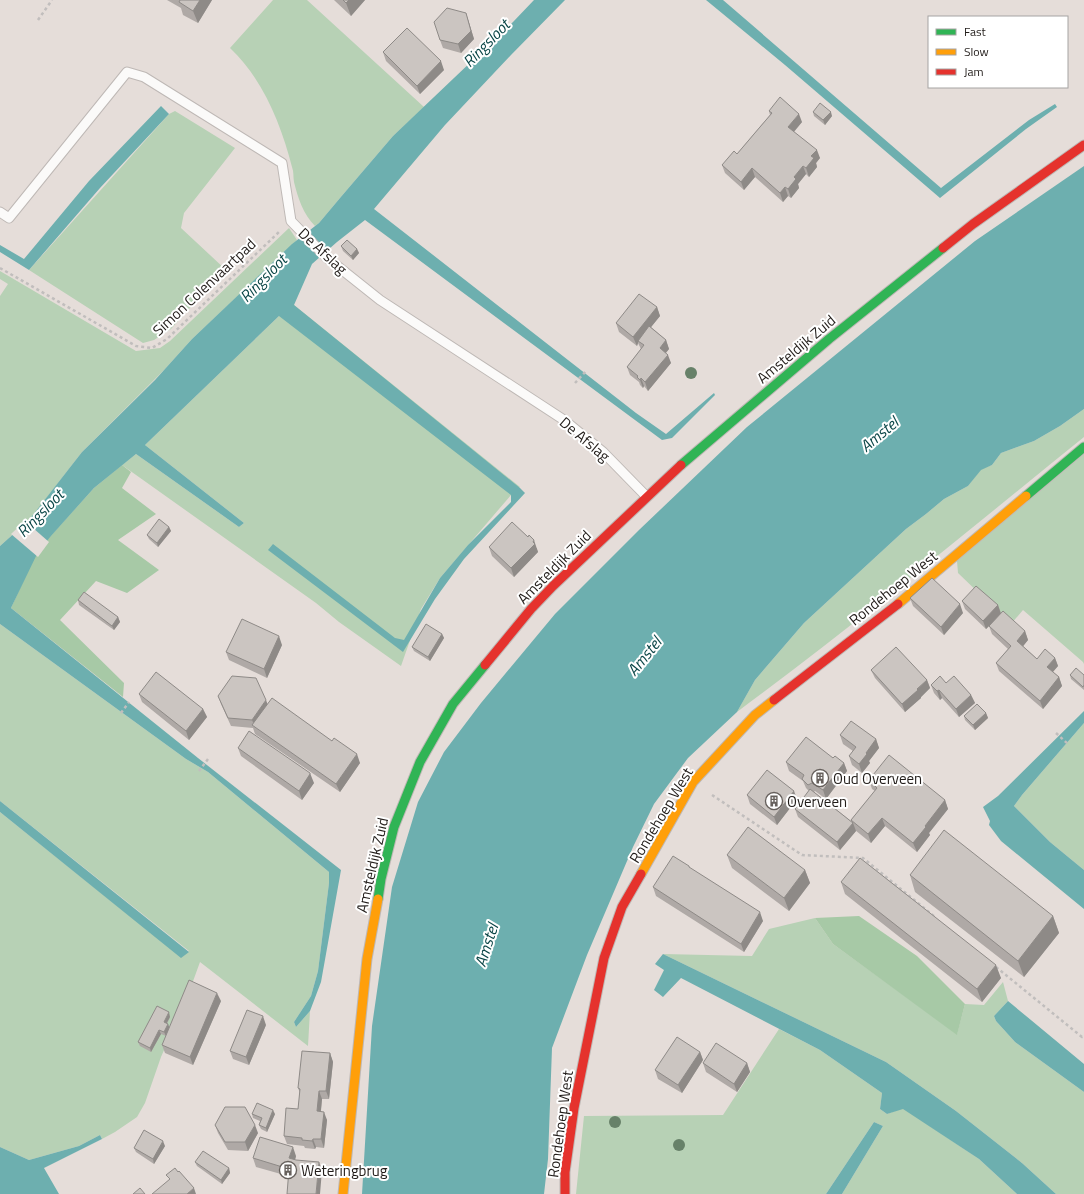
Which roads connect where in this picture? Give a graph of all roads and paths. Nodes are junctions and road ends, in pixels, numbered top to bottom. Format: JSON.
{"nodes":[{"id":1,"x":52,"y":0,"type":"edge"},
{"id":2,"x":38,"y":20,"type":"dead end"},
{"id":3,"x":1084,"y":145,"type":"edge"},
{"id":4,"x":0,"y":212,"type":"edge"},
{"id":5,"x":291,"y":221,"type":"junction"},
{"id":6,"x":0,"y":268,"type":"edge"},
{"id":7,"x":587,"y":370,"type":"dead end"},
{"id":8,"x":575,"y":383,"type":"dead end"},
{"id":9,"x":1084,"y":447,"type":"edge"},
{"id":10,"x":646,"y":496,"type":"junction"},
{"id":11,"x":129,"y":702,"type":"dead end"},
{"id":12,"x":121,"y":713,"type":"dead end"},
{"id":13,"x":1056,"y":733,"type":"dead end"},
{"id":14,"x":1068,"y":744,"type":"dead end"},
{"id":15,"x":208,"y":759,"type":"dead end"},
{"id":16,"x":199,"y":771,"type":"dead end"},
{"id":17,"x":693,"y":782,"type":"junction"},
{"id":18,"x":936,"y":918,"type":"edge"},
{"id":19,"x":991,"y":963,"type":"edge"},
{"id":20,"x":1083,"y":1037,"type":"edge"},
{"id":21,"x":344,"y":1194,"type":"edge"},
{"id":22,"x":565,"y":1194,"type":"edge"}],
"edges":[{"from":1,"to":2,"type":"path"},
{"from":3,"to":10,"type":"street","name":"Amsteldijk Zuid"},
{"from":4,"to":5,"type":"lane","name":"De Afslag"},
{"from":5,"to":6,"type":"path","name":"Simon Colenvaartpad"},
{"from":5,"to":10,"type":"lane","name":"De Afslag"},
{"from":7,"to":8,"type":"path"},
{"from":9,"to":17,"type":"street","name":"Rondehoep West"},
{"from":10,"to":21,"type":"street","name":"Amsteldijk Zuid"},
{"from":11,"to":12,"type":"path"},
{"from":13,"to":14,"type":"path"},
{"from":15,"to":16,"type":"path"},
{"from":17,"to":18,"type":"path"},
{"from":17,"to":22,"type":"street","name":"Rondehoep West"},
{"from":19,"to":20,"type":"path"}]}
